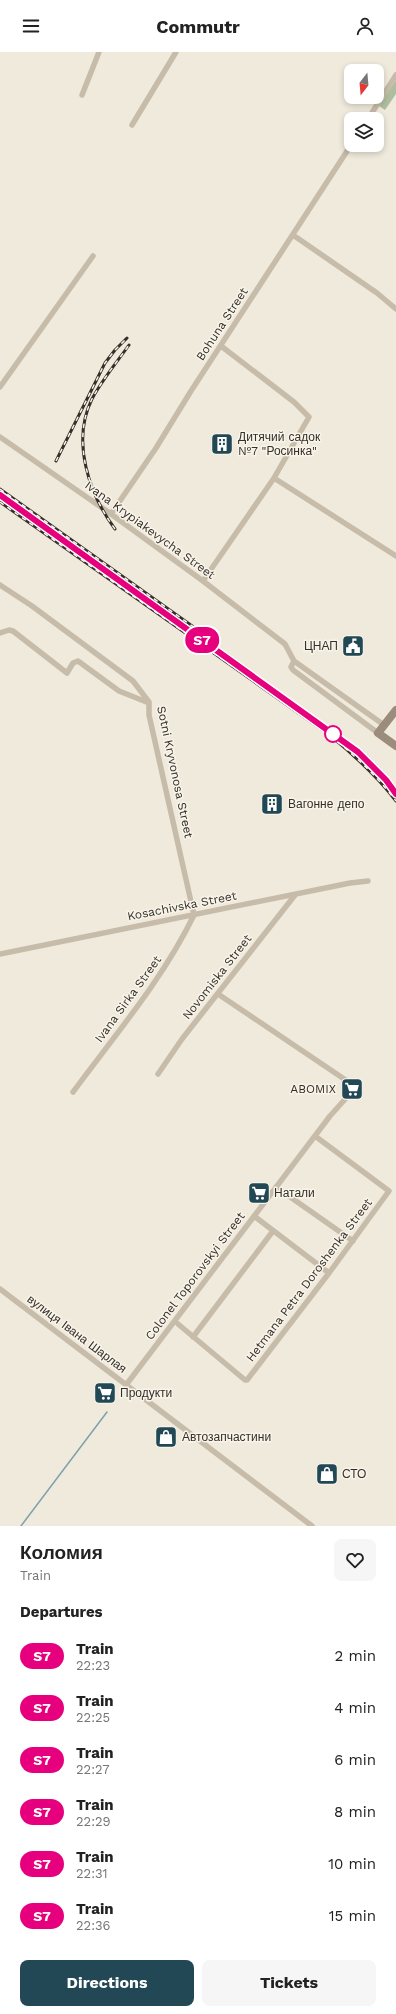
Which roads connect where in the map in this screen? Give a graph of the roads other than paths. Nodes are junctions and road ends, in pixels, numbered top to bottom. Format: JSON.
{"nodes":[{"id":1,"x":99,"y":52,"type":"edge"},
{"id":2,"x":176,"y":52,"type":"edge"},
{"id":3,"x":396,"y":75,"type":"edge"},
{"id":4,"x":82,"y":95,"type":"dead end"},
{"id":5,"x":372,"y":112,"type":"edge"},
{"id":6,"x":132,"y":125,"type":"dead end"},
{"id":7,"x":346,"y":152,"type":"edge"},
{"id":8,"x":293,"y":235,"type":"junction"},
{"id":9,"x":94,"y":256,"type":"dead end"},
{"id":10,"x":396,"y":309,"type":"edge"},
{"id":11,"x":221,"y":346,"type":"junction"},
{"id":12,"x":0,"y":387,"type":"edge"},
{"id":13,"x":0,"y":437,"type":"edge"},
{"id":14,"x":274,"y":478,"type":"junction"},
{"id":15,"x":111,"y":514,"type":"junction"},
{"id":16,"x":396,"y":556,"type":"edge"},
{"id":17,"x":203,"y":581,"type":"junction"},
{"id":18,"x":0,"y":586,"type":"edge"},
{"id":19,"x":0,"y":633,"type":"edge"},
{"id":20,"x":294,"y":661,"type":"junction"},
{"id":21,"x":149,"y":703,"type":"junction"},
{"id":22,"x":396,"y":710,"type":"edge"},
{"id":23,"x":384,"y":725,"type":"junction"},
{"id":24,"x":378,"y":732,"type":"junction"},
{"id":25,"x":396,"y":746,"type":"edge"},
{"id":26,"x":368,"y":881,"type":"dead end"},
{"id":27,"x":295,"y":895,"type":"junction"},
{"id":28,"x":194,"y":915,"type":"junction"},
{"id":29,"x":0,"y":954,"type":"edge"},
{"id":30,"x":218,"y":994,"type":"junction"},
{"id":31,"x":158,"y":1074,"type":"dead end"},
{"id":32,"x":73,"y":1092,"type":"dead end"},
{"id":33,"x":315,"y":1136,"type":"junction"},
{"id":34,"x":276,"y":1187,"type":"junction"},
{"id":35,"x":254,"y":1216,"type":"junction"},
{"id":36,"x":273,"y":1231,"type":"junction"},
{"id":37,"x":352,"y":1242,"type":"junction"},
{"id":38,"x":329,"y":1273,"type":"junction"},
{"id":39,"x":0,"y":1290,"type":"edge"},
{"id":40,"x":178,"y":1324,"type":"dead end"},
{"id":41,"x":193,"y":1337,"type":"junction"},
{"id":42,"x":126,"y":1385,"type":"junction"},
{"id":43,"x":312,"y":1526,"type":"edge"}],
"edges":[{"from":1,"to":4,"type":"street"},
{"from":2,"to":6,"type":"street"},
{"from":3,"to":5,"type":"street"},
{"from":7,"to":8,"type":"street","name":"Bohuna Street"},
{"from":8,"to":10,"type":"street"},
{"from":8,"to":11,"type":"street","name":"Bohuna Street"},
{"from":9,"to":12,"type":"street"},
{"from":11,"to":14,"type":"street"},
{"from":11,"to":15,"type":"street","name":"Bohuna Street"},
{"from":13,"to":15,"type":"street","name":"Ivana Krypiakevycha Street"},
{"from":14,"to":16,"type":"street"},
{"from":14,"to":17,"type":"street"},
{"from":15,"to":17,"type":"street","name":"Ivana Krypiakevycha Street"},
{"from":17,"to":20,"type":"street","name":"Ivana Krypiakevycha Street"},
{"from":18,"to":21,"type":"street","name":"Sotni Kryvonosa Street"},
{"from":19,"to":21,"type":"street"},
{"from":20,"to":23,"type":"street"},
{"from":20,"to":24,"type":"street"},
{"from":21,"to":28,"type":"street","name":"Sotni Kryvonosa Street"},
{"from":22,"to":23,"type":"street"},
{"from":23,"to":24,"type":"street"},
{"from":24,"to":25,"type":"street"},
{"from":26,"to":27,"type":"street","name":"Kosachivska Street"},
{"from":27,"to":28,"type":"street","name":"Kosachivska Street"},
{"from":27,"to":30,"type":"street","name":"Novomiska Street"},
{"from":28,"to":29,"type":"street","name":"Kosachivska Street"},
{"from":28,"to":32,"type":"street","name":"Ivana Sirka Street"},
{"from":30,"to":31,"type":"street","name":"Novomiska Street"},
{"from":30,"to":33,"type":"street","name":"Colonel Toporovskyi Street"},
{"from":33,"to":34,"type":"street","name":"Colonel Toporovskyi Street"},
{"from":33,"to":37,"type":"street","name":"Hetmana Petra Doroshenka Street"},
{"from":34,"to":35,"type":"street","name":"Colonel Toporovskyi Street"},
{"from":34,"to":37,"type":"street"},
{"from":35,"to":36,"type":"street"},
{"from":35,"to":42,"type":"street","name":"Colonel Toporovskyi Street"},
{"from":36,"to":38,"type":"street"},
{"from":36,"to":41,"type":"street"},
{"from":37,"to":38,"type":"street","name":"Hetmana Petra Doroshenka Street"},
{"from":38,"to":41,"type":"street","name":"Hetmana Petra Doroshenka Street"},
{"from":39,"to":42,"type":"street","name":"вулиця Івана Шарлая"},
{"from":40,"to":41,"type":"street"},
{"from":42,"to":43,"type":"street","name":"вулиця Івана Шарлая"}]}
